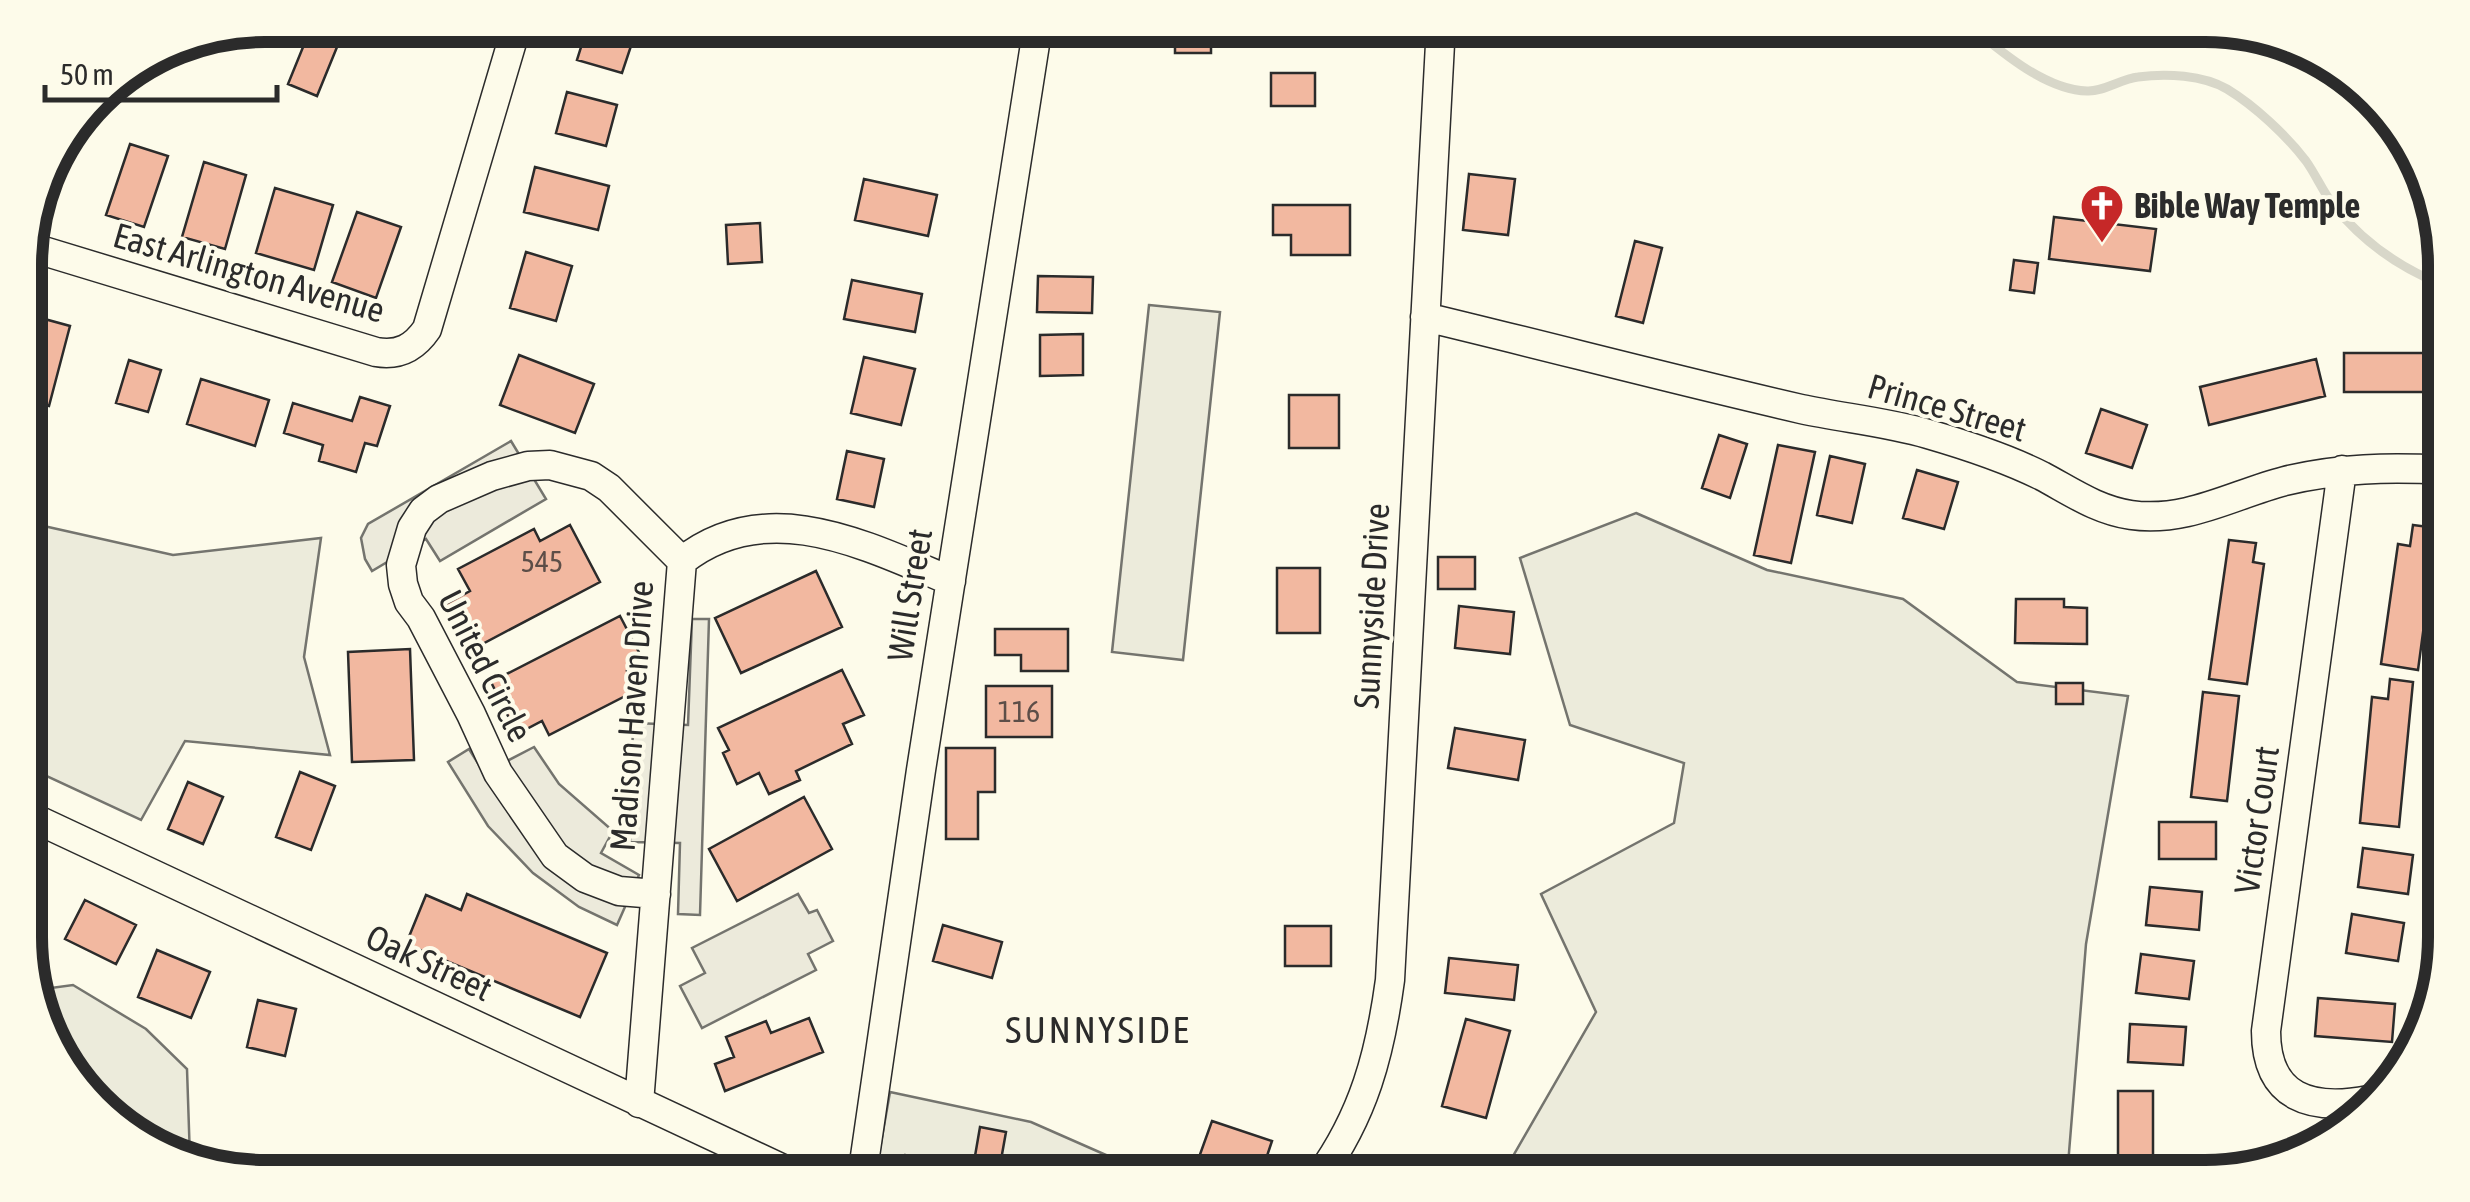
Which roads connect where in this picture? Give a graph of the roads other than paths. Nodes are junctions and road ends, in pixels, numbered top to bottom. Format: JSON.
{"nodes":[{"id":1,"x":512,"y":42,"type":"edge"},
{"id":2,"x":1035,"y":42,"type":"edge"},
{"id":3,"x":1440,"y":42,"type":"edge"},
{"id":4,"x":43,"y":251,"type":"edge"},
{"id":5,"x":1425,"y":317,"type":"junction"},
{"id":6,"x":2342,"y":470,"type":"junction"},
{"id":7,"x":2428,"y":470,"type":"edge"},
{"id":8,"x":682,"y":561,"type":"junction"},
{"id":9,"x":950,"y":581,"type":"junction"},
{"id":10,"x":42,"y":822,"type":"edge"},
{"id":11,"x":656,"y":894,"type":"junction"},
{"id":12,"x":639,"y":1103,"type":"junction"},
{"id":13,"x":2352,"y":1104,"type":"edge"},
{"id":14,"x":1331,"y":1159,"type":"edge"},
{"id":15,"x":762,"y":1160,"type":"edge"},
{"id":16,"x":865,"y":1160,"type":"edge"}],
"edges":[{"from":1,"to":4,"type":"street","name":"East Arlington Avenue"},
{"from":2,"to":9,"type":"street","name":"Will Street"},
{"from":3,"to":5,"type":"street","name":"Sunnyside Drive"},
{"from":5,"to":6,"type":"street","name":"Prince Street"},
{"from":5,"to":14,"type":"street","name":"Sunnyside Drive"},
{"from":6,"to":7,"type":"street","name":"Prince Street"},
{"from":6,"to":13,"type":"street","name":"Victor Court"},
{"from":8,"to":9,"type":"street","name":"Madison Haven Drive"},
{"from":8,"to":11,"type":"street","name":"Madison Haven Drive"},
{"from":8,"to":11,"type":"street","name":"United Circle"},
{"from":9,"to":16,"type":"street","name":"Will Street"},
{"from":10,"to":12,"type":"street","name":"Oak Street"},
{"from":11,"to":12,"type":"street","name":"Madison Haven Drive"},
{"from":12,"to":15,"type":"street","name":"Oak Street"}]}
